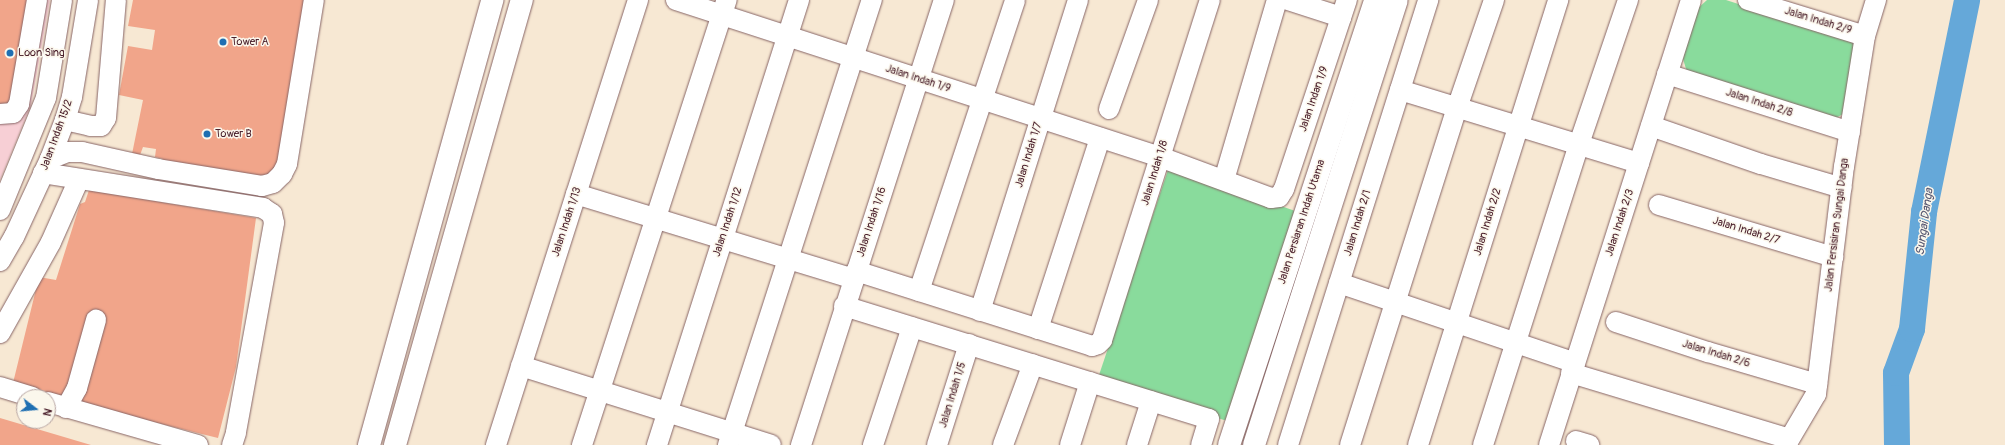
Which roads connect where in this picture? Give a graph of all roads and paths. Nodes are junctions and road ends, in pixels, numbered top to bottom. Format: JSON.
{"nodes":[{"id":1,"x":36,"y":0,"type":"edge"},
{"id":2,"x":62,"y":0,"type":"edge"},
{"id":3,"x":88,"y":0,"type":"edge"},
{"id":4,"x":116,"y":0,"type":"edge"},
{"id":5,"x":314,"y":0,"type":"edge"},
{"id":6,"x":492,"y":0,"type":"edge"},
{"id":7,"x":522,"y":0,"type":"edge"},
{"id":8,"x":638,"y":0,"type":"edge"},
{"id":9,"x":676,"y":0,"type":"edge"},
{"id":10,"x":799,"y":0,"type":"edge"},
{"id":11,"x":872,"y":0,"type":"edge"},
{"id":12,"x":944,"y":0,"type":"edge"},
{"id":13,"x":1014,"y":0,"type":"edge"},
{"id":14,"x":1078,"y":0,"type":"edge"},
{"id":15,"x":1148,"y":0,"type":"edge"},
{"id":16,"x":1210,"y":0,"type":"edge"},
{"id":17,"x":1277,"y":0,"type":"edge"},
{"id":18,"x":1288,"y":0,"type":"edge"},
{"id":19,"x":1375,"y":0,"type":"edge"},
{"id":20,"x":1397,"y":0,"type":"edge"},
{"id":21,"x":1428,"y":0,"type":"edge"},
{"id":22,"x":1494,"y":0,"type":"edge"},
{"id":23,"x":1558,"y":0,"type":"edge"},
{"id":24,"x":1628,"y":0,"type":"edge"},
{"id":25,"x":1691,"y":0,"type":"edge"},
{"id":26,"x":1748,"y":0,"type":"edge"},
{"id":27,"x":1876,"y":0,"type":"edge"},
{"id":28,"x":724,"y":8,"type":"edge"},
{"id":29,"x":1344,"y":8,"type":"edge"},
{"id":30,"x":788,"y":36,"type":"junction"},
{"id":31,"x":1865,"y":36,"type":"junction"},
{"id":32,"x":853,"y":58,"type":"junction"},
{"id":33,"x":1667,"y":74,"type":"junction"},
{"id":34,"x":919,"y":79,"type":"junction"},
{"id":35,"x":1400,"y":90,"type":"junction"},
{"id":36,"x":983,"y":100,"type":"junction"},
{"id":37,"x":1457,"y":108,"type":"junction"},
{"id":38,"x":1110,"y":109,"type":"dead end"},
{"id":39,"x":0,"y":114,"type":"edge"},
{"id":40,"x":1040,"y":118,"type":"junction"},
{"id":41,"x":65,"y":120,"type":"junction"},
{"id":42,"x":0,"y":125,"type":"edge"},
{"id":43,"x":1518,"y":126,"type":"junction"},
{"id":44,"x":1651,"y":126,"type":"junction"},
{"id":45,"x":34,"y":130,"type":"junction"},
{"id":46,"x":1850,"y":132,"type":"junction"},
{"id":47,"x":1100,"y":138,"type":"junction"},
{"id":48,"x":1579,"y":144,"type":"junction"},
{"id":49,"x":1160,"y":157,"type":"junction"},
{"id":50,"x":1639,"y":163,"type":"junction"},
{"id":51,"x":47,"y":166,"type":"junction"},
{"id":52,"x":79,"y":179,"type":"junction"},
{"id":53,"x":1224,"y":180,"type":"junction"},
{"id":54,"x":1842,"y":188,"type":"junction"},
{"id":55,"x":576,"y":194,"type":"junction"},
{"id":56,"x":1279,"y":197,"type":"joint"},
{"id":57,"x":1659,"y":204,"type":"dead end"},
{"id":58,"x":0,"y":210,"type":"edge"},
{"id":59,"x":656,"y":219,"type":"junction"},
{"id":60,"x":723,"y":240,"type":"junction"},
{"id":61,"x":1833,"y":257,"type":"junction"},
{"id":62,"x":787,"y":260,"type":"junction"},
{"id":63,"x":0,"y":261,"type":"edge"},
{"id":64,"x":855,"y":275,"type":"junction"},
{"id":65,"x":1339,"y":283,"type":"junction"},
{"id":66,"x":919,"y":291,"type":"junction"},
{"id":67,"x":1397,"y":303,"type":"junction"},
{"id":68,"x":844,"y":306,"type":"junction"},
{"id":69,"x":980,"y":311,"type":"junction"},
{"id":70,"x":96,"y":320,"type":"dead end"},
{"id":71,"x":1616,"y":322,"type":"dead end"},
{"id":72,"x":1456,"y":323,"type":"junction"},
{"id":73,"x":912,"y":327,"type":"junction"},
{"id":74,"x":1038,"y":329,"type":"junction"},
{"id":75,"x":0,"y":333,"type":"edge"},
{"id":76,"x":1515,"y":343,"type":"junction"},
{"id":77,"x":968,"y":344,"type":"junction"},
{"id":78,"x":1033,"y":364,"type":"junction"},
{"id":79,"x":521,"y":366,"type":"junction"},
{"id":80,"x":1573,"y":368,"type":"junction"},
{"id":81,"x":1090,"y":382,"type":"junction"},
{"id":82,"x":1817,"y":384,"type":"junction"},
{"id":83,"x":0,"y":387,"type":"edge"},
{"id":84,"x":600,"y":391,"type":"junction"},
{"id":85,"x":16,"y":392,"type":"edge"},
{"id":86,"x":1151,"y":401,"type":"junction"},
{"id":87,"x":57,"y":405,"type":"edge"},
{"id":88,"x":668,"y":412,"type":"junction"},
{"id":89,"x":730,"y":439,"type":"edge"},
{"id":90,"x":1788,"y":442,"type":"edge"},
{"id":91,"x":198,"y":445,"type":"edge"},
{"id":92,"x":232,"y":445,"type":"edge"},
{"id":93,"x":369,"y":445,"type":"edge"},
{"id":94,"x":395,"y":445,"type":"edge"},
{"id":95,"x":496,"y":445,"type":"edge"},
{"id":96,"x":582,"y":445,"type":"edge"},
{"id":97,"x":657,"y":445,"type":"edge"},
{"id":98,"x":771,"y":445,"type":"edge"},
{"id":99,"x":801,"y":445,"type":"edge"},
{"id":100,"x":873,"y":445,"type":"edge"},
{"id":101,"x":937,"y":445,"type":"edge"},
{"id":102,"x":1003,"y":445,"type":"edge"},
{"id":103,"x":1070,"y":445,"type":"edge"},
{"id":104,"x":1136,"y":445,"type":"edge"},
{"id":105,"x":1201,"y":445,"type":"edge"},
{"id":106,"x":1229,"y":445,"type":"edge"},
{"id":107,"x":1254,"y":445,"type":"edge"},
{"id":108,"x":1288,"y":445,"type":"edge"},
{"id":109,"x":1350,"y":445,"type":"edge"},
{"id":110,"x":1418,"y":445,"type":"edge"},
{"id":111,"x":1483,"y":445,"type":"edge"},
{"id":112,"x":1549,"y":445,"type":"edge"}],
"edges":[{"from":1,"to":39,"type":"street"},
{"from":2,"to":45,"type":"street"},
{"from":3,"to":41,"type":"street","name":"Jalan Indah 15/2"},
{"from":4,"to":41,"type":"street"},
{"from":5,"to":51,"type":"street"},
{"from":6,"to":93,"type":"main road"},
{"from":7,"to":94,"type":"main road"},
{"from":8,"to":55,"type":"street","name":"Jalan Indah 1/13"},
{"from":9,"to":28,"type":"street","name":"Jalan Indah 1/9"},
{"from":10,"to":30,"type":"street","name":"Jalan Indah 1/12"},
{"from":11,"to":32,"type":"street"},
{"from":12,"to":34,"type":"street","name":"Jalan Indah 1/16"},
{"from":13,"to":36,"type":"street"},
{"from":14,"to":40,"type":"street","name":"Jalan Indah 1/7"},
{"from":15,"to":38,"type":"street"},
{"from":16,"to":49,"type":"street","name":"Jalan Indah 1/8"},
{"from":17,"to":53,"type":"street"},
{"from":18,"to":29,"type":"street"},
{"from":19,"to":106,"type":"main road","name":"Jalan Persiaran Indah Utama"},
{"from":20,"to":107,"type":"main road","name":"Jalan Persiaran Indah Utama"},
{"from":21,"to":35,"type":"street","name":"Jalan Indah 2/1"},
{"from":22,"to":37,"type":"street"},
{"from":23,"to":43,"type":"street","name":"Jalan Indah 2/2"},
{"from":24,"to":48,"type":"street"},
{"from":25,"to":33,"type":"street","name":"Jalan Indah 2/3"},
{"from":26,"to":31,"type":"street","name":"Jalan Indah 2/9"},
{"from":27,"to":31,"type":"street","name":"Jalan Persisiran Sungai Danga"},
{"from":28,"to":30,"type":"street","name":"Jalan Indah 1/9"},
{"from":28,"to":59,"type":"street"},
{"from":29,"to":56,"type":"street","name":"Jalan Indan 1/9"},
{"from":30,"to":32,"type":"street","name":"Jalan Indah 1/9"},
{"from":30,"to":60,"type":"street","name":"Jalan Indah 1/12"},
{"from":31,"to":46,"type":"street","name":"Jalan Persisiran Sungai Danga"},
{"from":32,"to":34,"type":"street","name":"Jalan Indah 1/9"},
{"from":32,"to":62,"type":"street"},
{"from":33,"to":44,"type":"street","name":"Jalan Indah 2/3"},
{"from":33,"to":46,"type":"street","name":"Jalan Indah 2/8"},
{"from":34,"to":36,"type":"street","name":"Jalan Indah 1/9"},
{"from":34,"to":64,"type":"street","name":"Jalan Indah 1/16"},
{"from":35,"to":37,"type":"street"},
{"from":35,"to":65,"type":"street","name":"Jalan Indah 2/1"},
{"from":36,"to":40,"type":"street","name":"Jalan Indah 1/9"},
{"from":36,"to":66,"type":"street"},
{"from":37,"to":43,"type":"street"},
{"from":37,"to":67,"type":"street"},
{"from":40,"to":47,"type":"street","name":"Jalan Indah 1/9"},
{"from":40,"to":69,"type":"street","name":"Jalan Indah 1/7"},
{"from":41,"to":51,"type":"street","name":"Jalan Indah 15/2"},
{"from":42,"to":45,"type":"street"},
{"from":43,"to":48,"type":"street"},
{"from":43,"to":72,"type":"street","name":"Jalan Indah 2/2"},
{"from":44,"to":50,"type":"street","name":"Jalan Indah 2/3"},
{"from":44,"to":54,"type":"street"},
{"from":45,"to":58,"type":"street"},
{"from":46,"to":54,"type":"street","name":"Jalan Persisiran Sungai Danga"},
{"from":47,"to":49,"type":"street","name":"Jalan Indah 1/9"},
{"from":47,"to":74,"type":"street"},
{"from":48,"to":50,"type":"street"},
{"from":48,"to":76,"type":"street"},
{"from":49,"to":53,"type":"street","name":"Jalan Indah 1/9"},
{"from":49,"to":74,"type":"street","name":"Jalan Indah 1/8"},
{"from":50,"to":80,"type":"street","name":"Jalan Indah 2/3"},
{"from":51,"to":52,"type":"street"},
{"from":51,"to":63,"type":"street","name":"Jalan Indah 15/2"},
{"from":52,"to":75,"type":"street"},
{"from":52,"to":92,"type":"street"},
{"from":53,"to":56,"type":"street","name":"Jalan Indah 1/9"},
{"from":54,"to":61,"type":"street","name":"Jalan Persisiran Sungai Danga"},
{"from":55,"to":59,"type":"street"},
{"from":55,"to":79,"type":"street","name":"Jalan Indah 1/13"},
{"from":57,"to":61,"type":"street","name":"Jalan Indah 2/7"},
{"from":59,"to":60,"type":"street"},
{"from":59,"to":84,"type":"street"},
{"from":60,"to":62,"type":"street"},
{"from":60,"to":88,"type":"street","name":"Jalan Indah 1/12"},
{"from":61,"to":82,"type":"street","name":"Jalan Persisiran Sungai Danga"},
{"from":62,"to":64,"type":"street"},
{"from":62,"to":89,"type":"street"},
{"from":64,"to":66,"type":"street"},
{"from":64,"to":68,"type":"street","name":"Jalan Indah 1/16"},
{"from":65,"to":67,"type":"street"},
{"from":65,"to":108,"type":"street","name":"Jalan Indah 2/1"},
{"from":66,"to":69,"type":"street"},
{"from":67,"to":72,"type":"street"},
{"from":67,"to":109,"type":"street"},
{"from":68,"to":73,"type":"street"},
{"from":68,"to":99,"type":"street","name":"Jalan Indah 1/16"},
{"from":69,"to":74,"type":"street"},
{"from":70,"to":87,"type":"street"},
{"from":71,"to":82,"type":"street","name":"Jalan Indah 2/6"},
{"from":72,"to":76,"type":"street"},
{"from":72,"to":110,"type":"street","name":"Jalan Indah 2/2"},
{"from":73,"to":77,"type":"street"},
{"from":73,"to":100,"type":"street"},
{"from":76,"to":80,"type":"street"},
{"from":76,"to":111,"type":"street"},
{"from":77,"to":78,"type":"street"},
{"from":77,"to":101,"type":"street","name":"Jalan Indah 1/5"},
{"from":78,"to":81,"type":"street"},
{"from":78,"to":102,"type":"street"},
{"from":79,"to":84,"type":"street"},
{"from":79,"to":95,"type":"street","name":"Jalan Indah 1/13"},
{"from":80,"to":90,"type":"street"},
{"from":80,"to":112,"type":"street","name":"Jalan Indah 2/3"},
{"from":81,"to":86,"type":"street"},
{"from":81,"to":103,"type":"street"},
{"from":82,"to":90,"type":"street","name":"Jalan Persisiran Sungai Danga"},
{"from":83,"to":85,"type":"street"},
{"from":84,"to":88,"type":"street"},
{"from":84,"to":96,"type":"street"},
{"from":86,"to":104,"type":"street"},
{"from":86,"to":105,"type":"street"},
{"from":87,"to":91,"type":"street"},
{"from":88,"to":89,"type":"street"},
{"from":88,"to":97,"type":"street","name":"Jalan Indah 1/12"},
{"from":89,"to":98,"type":"street"}]}
